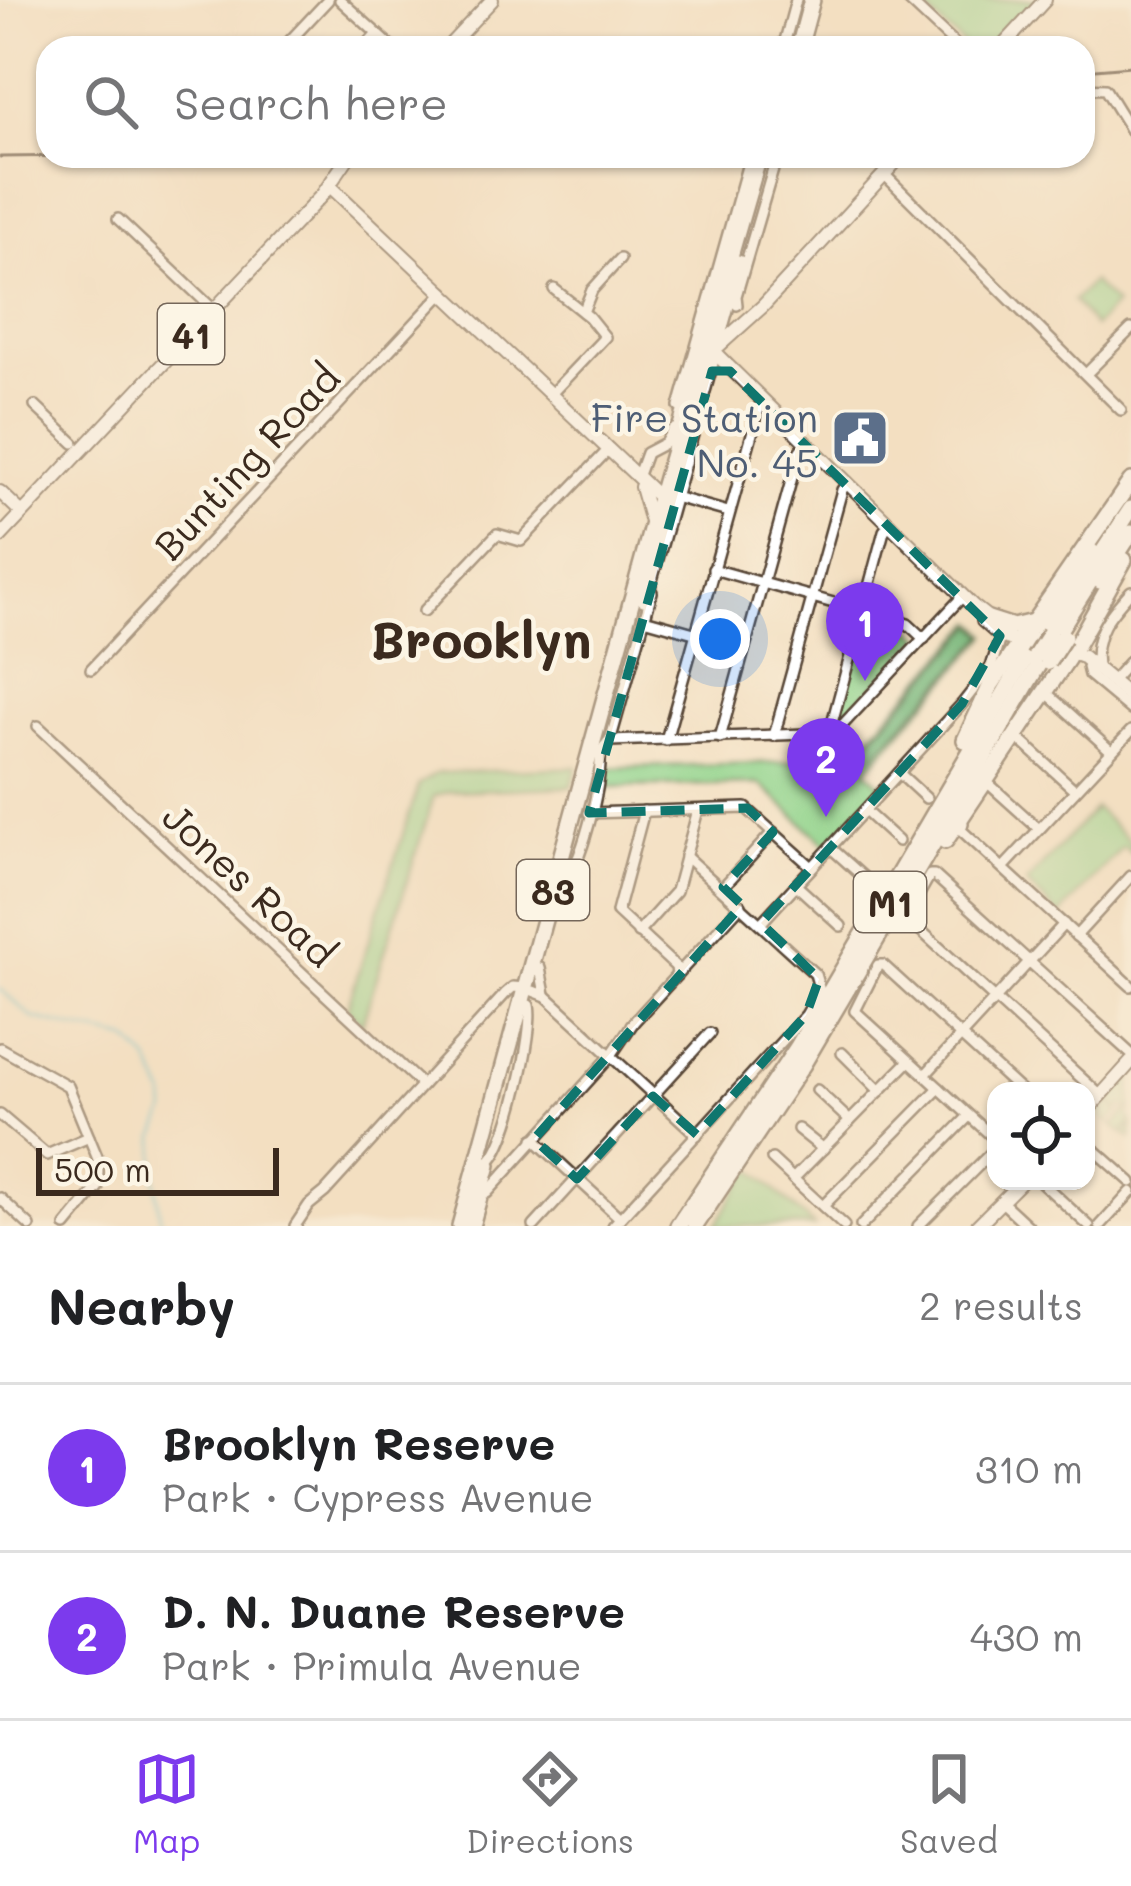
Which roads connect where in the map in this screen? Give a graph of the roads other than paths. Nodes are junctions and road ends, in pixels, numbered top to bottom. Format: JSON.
{"nodes":[{"id":1,"x":328,"y":0,"type":"edge"},
{"id":2,"x":340,"y":0,"type":"edge"},
{"id":3,"x":492,"y":0,"type":"edge"},
{"id":4,"x":797,"y":0,"type":"edge"},
{"id":5,"x":816,"y":0,"type":"edge"},
{"id":6,"x":908,"y":0,"type":"edge"},
{"id":7,"x":1046,"y":0,"type":"edge"},
{"id":8,"x":377,"y":34,"type":"joint"},
{"id":9,"x":294,"y":36,"type":"edge"},
{"id":10,"x":379,"y":36,"type":"edge"},
{"id":11,"x":458,"y":36,"type":"edge"},
{"id":12,"x":796,"y":36,"type":"edge"},
{"id":13,"x":800,"y":36,"type":"edge"},
{"id":14,"x":946,"y":36,"type":"edge"},
{"id":15,"x":1012,"y":36,"type":"edge"},
{"id":16,"x":1095,"y":88,"type":"edge"},
{"id":17,"x":1131,"y":131,"type":"edge"},
{"id":18,"x":341,"y":168,"type":"edge"},
{"id":19,"x":747,"y":168,"type":"edge"},
{"id":20,"x":763,"y":168,"type":"edge"},
{"id":21,"x":765,"y":168,"type":"edge"},
{"id":22,"x":890,"y":168,"type":"edge"},
{"id":23,"x":884,"y":174,"type":"junction"},
{"id":24,"x":330,"y":186,"type":"junction"},
{"id":25,"x":118,"y":219,"type":"dead end"},
{"id":26,"x":735,"y":229,"type":"junction"},
{"id":27,"x":726,"y":256,"type":"junction"},
{"id":28,"x":620,"y":259,"type":"dead end"},
{"id":29,"x":554,"y":289,"type":"dead end"},
{"id":30,"x":444,"y":292,"type":"junction"},
{"id":31,"x":214,"y":310,"type":"junction"},
{"id":32,"x":583,"y":312,"type":"junction"},
{"id":33,"x":757,"y":312,"type":"junction"},
{"id":34,"x":734,"y":316,"type":"junction"},
{"id":35,"x":1131,"y":329,"type":"edge"},
{"id":36,"x":715,"y":352,"type":"junction"},
{"id":37,"x":732,"y":370,"type":"junction"},
{"id":38,"x":707,"y":374,"type":"junction"},
{"id":39,"x":1086,"y":374,"type":"junction"},
{"id":40,"x":554,"y":396,"type":"junction"},
{"id":41,"x":761,"y":402,"type":"junction"},
{"id":42,"x":35,"y":406,"type":"dead end"},
{"id":43,"x":1121,"y":410,"type":"dead end"},
{"id":44,"x":684,"y":416,"type":"junction"},
{"id":45,"x":74,"y":443,"type":"dead end"},
{"id":46,"x":806,"y":443,"type":"junction"},
{"id":47,"x":608,"y":448,"type":"junction"},
{"id":48,"x":1131,"y":481,"type":"edge"},
{"id":49,"x":847,"y":484,"type":"junction"},
{"id":50,"x":656,"y":489,"type":"junction"},
{"id":51,"x":0,"y":492,"type":"edge"},
{"id":52,"x":1131,"y":494,"type":"edge"},
{"id":53,"x":1131,"y":508,"type":"edge"},
{"id":54,"x":728,"y":512,"type":"junction"},
{"id":55,"x":22,"y":513,"type":"junction"},
{"id":56,"x":1131,"y":520,"type":"edge"},
{"id":57,"x":888,"y":525,"type":"junction"},
{"id":58,"x":1131,"y":533,"type":"edge"},
{"id":59,"x":0,"y":537,"type":"edge"},
{"id":60,"x":1131,"y":548,"type":"edge"},
{"id":61,"x":712,"y":569,"type":"junction"},
{"id":62,"x":762,"y":583,"type":"junction"},
{"id":63,"x":1131,"y":591,"type":"edge"},
{"id":64,"x":812,"y":597,"type":"junction"},
{"id":65,"x":962,"y":598,"type":"junction"},
{"id":66,"x":424,"y":611,"type":"dead end"},
{"id":67,"x":862,"y":611,"type":"junction"},
{"id":68,"x":988,"y":619,"type":"joint"},
{"id":69,"x":634,"y":623,"type":"junction"},
{"id":70,"x":694,"y":633,"type":"junction"},
{"id":71,"x":924,"y":639,"type":"junction"},
{"id":72,"x":1021,"y":644,"type":"junction"},
{"id":73,"x":1069,"y":647,"type":"junction"},
{"id":74,"x":1131,"y":660,"type":"edge"},
{"id":75,"x":91,"y":670,"type":"dead end"},
{"id":76,"x":1113,"y":680,"type":"junction"},
{"id":77,"x":1049,"y":695,"type":"junction"},
{"id":78,"x":1131,"y":703,"type":"edge"},
{"id":79,"x":38,"y":726,"type":"dead end"},
{"id":80,"x":1131,"y":731,"type":"edge"},
{"id":81,"x":829,"y":734,"type":"junction"},
{"id":82,"x":774,"y":736,"type":"junction"},
{"id":83,"x":720,"y":738,"type":"junction"},
{"id":84,"x":666,"y":740,"type":"junction"},
{"id":85,"x":1020,"y":740,"type":"junction"},
{"id":86,"x":606,"y":747,"type":"junction"},
{"id":87,"x":1111,"y":752,"type":"junction"},
{"id":88,"x":899,"y":772,"type":"junction"},
{"id":89,"x":989,"y":784,"type":"junction"},
{"id":90,"x":1075,"y":790,"type":"junction"},
{"id":91,"x":926,"y":798,"type":"dead end"},
{"id":92,"x":698,"y":810,"type":"junction"},
{"id":93,"x":644,"y":811,"type":"junction"},
{"id":94,"x":865,"y":811,"type":"junction"},
{"id":95,"x":589,"y":813,"type":"junction"},
{"id":96,"x":1039,"y":830,"type":"junction"},
{"id":97,"x":773,"y":832,"type":"junction"},
{"id":98,"x":922,"y":833,"type":"junction"},
{"id":99,"x":898,"y":841,"type":"dead end"},
{"id":100,"x":831,"y":848,"type":"junction"},
{"id":101,"x":685,"y":856,"type":"junction"},
{"id":102,"x":812,"y":867,"type":"junction"},
{"id":103,"x":1004,"y":868,"type":"junction"},
{"id":104,"x":1131,"y":876,"type":"edge"},
{"id":105,"x":870,"y":883,"type":"dead end"},
{"id":106,"x":796,"y":885,"type":"junction"},
{"id":107,"x":723,"y":887,"type":"junction"},
{"id":108,"x":561,"y":890,"type":"junction"},
{"id":109,"x":737,"y":906,"type":"junction"},
{"id":110,"x":901,"y":919,"type":"junction"},
{"id":111,"x":760,"y":923,"type":"junction"},
{"id":112,"x":1064,"y":924,"type":"junction"},
{"id":113,"x":841,"y":926,"type":"dead end"},
{"id":114,"x":638,"y":933,"type":"junction"},
{"id":115,"x":1076,"y":936,"type":"junction"},
{"id":116,"x":542,"y":944,"type":"junction"},
{"id":117,"x":1029,"y":961,"type":"junction"},
{"id":118,"x":679,"y":970,"type":"junction"},
{"id":119,"x":1131,"y":986,"type":"edge"},
{"id":120,"x":532,"y":995,"type":"junction"},
{"id":121,"x":995,"y":998,"type":"junction"},
{"id":122,"x":484,"y":1018,"type":"junction"},
{"id":123,"x":633,"y":1023,"type":"junction"},
{"id":124,"x":514,"y":1026,"type":"junction"},
{"id":125,"x":710,"y":1033,"type":"dead end"},
{"id":126,"x":961,"y":1036,"type":"junction"},
{"id":127,"x":618,"y":1038,"type":"junction"},
{"id":128,"x":596,"y":1043,"type":"junction"},
{"id":129,"x":0,"y":1049,"type":"edge"},
{"id":130,"x":842,"y":1054,"type":"dead end"},
{"id":131,"x":608,"y":1057,"type":"junction"},
{"id":132,"x":1131,"y":1058,"type":"edge"},
{"id":133,"x":909,"y":1061,"type":"junction"},
{"id":134,"x":785,"y":1065,"type":"junction"},
{"id":135,"x":925,"y":1075,"type":"junction"},
{"id":136,"x":1011,"y":1082,"type":"edge"},
{"id":137,"x":422,"y":1085,"type":"junction"},
{"id":138,"x":939,"y":1088,"type":"junction"},
{"id":139,"x":817,"y":1090,"type":"dead end"},
{"id":140,"x":880,"y":1091,"type":"junction"},
{"id":141,"x":653,"y":1096,"type":"junction"},
{"id":142,"x":1101,"y":1096,"type":"junction"},
{"id":143,"x":1095,"y":1102,"type":"edge"},
{"id":144,"x":0,"y":1114,"type":"edge"},
{"id":145,"x":969,"y":1116,"type":"junction"},
{"id":146,"x":850,"y":1120,"type":"junction"},
{"id":147,"x":798,"y":1129,"type":"dead end"},
{"id":148,"x":697,"y":1135,"type":"junction"},
{"id":149,"x":987,"y":1135,"type":"edge"},
{"id":150,"x":90,"y":1139,"type":"junction"},
{"id":151,"x":534,"y":1139,"type":"junction"},
{"id":152,"x":823,"y":1148,"type":"junction"},
{"id":153,"x":1095,"y":1150,"type":"edge"},
{"id":154,"x":987,"y":1153,"type":"edge"},
{"id":155,"x":492,"y":1160,"type":"junction"},
{"id":156,"x":772,"y":1160,"type":"dead end"},
{"id":157,"x":512,"y":1163,"type":"junction"},
{"id":158,"x":577,"y":1179,"type":"junction"},
{"id":159,"x":793,"y":1179,"type":"junction"},
{"id":160,"x":1131,"y":1182,"type":"edge"},
{"id":161,"x":1013,"y":1190,"type":"edge"},
{"id":162,"x":1050,"y":1190,"type":"edge"},
{"id":163,"x":1131,"y":1192,"type":"edge"},
{"id":164,"x":487,"y":1193,"type":"junction"},
{"id":165,"x":0,"y":1198,"type":"edge"},
{"id":166,"x":1001,"y":1202,"type":"junction"},
{"id":167,"x":823,"y":1206,"type":"junction"},
{"id":168,"x":476,"y":1208,"type":"junction"},
{"id":169,"x":617,"y":1222,"type":"edge"},
{"id":170,"x":30,"y":1226,"type":"edge"},
{"id":171,"x":66,"y":1226,"type":"edge"},
{"id":172,"x":296,"y":1226,"type":"edge"},
{"id":173,"x":466,"y":1226,"type":"edge"},
{"id":174,"x":534,"y":1226,"type":"edge"},
{"id":175,"x":665,"y":1226,"type":"edge"},
{"id":176,"x":681,"y":1226,"type":"edge"},
{"id":177,"x":702,"y":1226,"type":"edge"},
{"id":178,"x":844,"y":1226,"type":"edge"},
{"id":179,"x":861,"y":1226,"type":"edge"},
{"id":180,"x":918,"y":1226,"type":"edge"},
{"id":181,"x":977,"y":1226,"type":"edge"},
{"id":182,"x":1028,"y":1226,"type":"edge"},
{"id":183,"x":1089,"y":1226,"type":"edge"},
{"id":184,"x":1100,"y":1226,"type":"edge"}],
"edges":[{"from":1,"to":9,"type":"street"},
{"from":2,"to":8,"type":"street"},
{"from":3,"to":11,"type":"main road"},
{"from":4,"to":12,"type":"highway"},
{"from":5,"to":13,"type":"highway"},
{"from":6,"to":14,"type":"street"},
{"from":7,"to":15,"type":"main road"},
{"from":8,"to":10,"type":"street"},
{"from":16,"to":17,"type":"street"},
{"from":18,"to":24,"type":"main road"},
{"from":19,"to":26,"type":"street"},
{"from":20,"to":26,"type":"highway"},
{"from":21,"to":34,"type":"highway"},
{"from":22,"to":23,"type":"main road"},
{"from":23,"to":33,"type":"main road"},
{"from":23,"to":39,"type":"street"},
{"from":24,"to":30,"type":"main road"},
{"from":24,"to":31,"type":"main road","number":"41"},
{"from":25,"to":31,"type":"street"},
{"from":26,"to":27,"type":"highway"},
{"from":27,"to":36,"type":"highway"},
{"from":27,"to":44,"type":"highway"},
{"from":27,"to":50,"type":"street"},
{"from":28,"to":32,"type":"street"},
{"from":29,"to":32,"type":"street"},
{"from":30,"to":40,"type":"main road"},
{"from":30,"to":75,"type":"street","name":"Bunting Road"},
{"from":31,"to":55,"type":"main road","number":"41"},
{"from":32,"to":40,"type":"street"},
{"from":33,"to":34,"type":"main road"},
{"from":33,"to":34,"type":"street"},
{"from":34,"to":36,"type":"highway"},
{"from":35,"to":39,"type":"street"},
{"from":36,"to":37,"type":"main road"},
{"from":36,"to":38,"type":"highway"},
{"from":36,"to":44,"type":"highway"},
{"from":37,"to":38,"type":"main road"},
{"from":37,"to":41,"type":"main road"},
{"from":37,"to":46,"type":"main road"},
{"from":38,"to":50,"type":"highway"},
{"from":39,"to":43,"type":"street"},
{"from":40,"to":47,"type":"main road"},
{"from":41,"to":46,"type":"main road"},
{"from":41,"to":54,"type":"street"},
{"from":42,"to":45,"type":"street"},
{"from":44,"to":50,"type":"highway"},
{"from":46,"to":49,"type":"main road"},
{"from":46,"to":62,"type":"street"},
{"from":47,"to":50,"type":"main road"},
{"from":47,"to":66,"type":"street"},
{"from":48,"to":73,"type":"highway"},
{"from":49,"to":57,"type":"main road"},
{"from":49,"to":64,"type":"street"},
{"from":50,"to":54,"type":"street"},
{"from":50,"to":69,"type":"street"},
{"from":50,"to":69,"type":"highway","number":"83"},
{"from":50,"to":69,"type":"highway","number":"83"},
{"from":51,"to":55,"type":"main road"},
{"from":52,"to":73,"type":"highway","number":"M1"},
{"from":53,"to":73,"type":"highway","number":"M1"},
{"from":54,"to":61,"type":"street"},
{"from":55,"to":59,"type":"main road"},
{"from":56,"to":73,"type":"highway","number":"M1"},
{"from":57,"to":65,"type":"main road"},
{"from":57,"to":67,"type":"street"},
{"from":58,"to":73,"type":"highway","number":"M1"},
{"from":60,"to":73,"type":"highway"},
{"from":61,"to":62,"type":"street"},
{"from":61,"to":70,"type":"street"},
{"from":62,"to":64,"type":"street"},
{"from":62,"to":83,"type":"street"},
{"from":63,"to":73,"type":"street"},
{"from":64,"to":67,"type":"street"},
{"from":64,"to":82,"type":"street"},
{"from":65,"to":68,"type":"main road"},
{"from":65,"to":71,"type":"street"},
{"from":65,"to":72,"type":"main road"},
{"from":67,"to":71,"type":"street"},
{"from":67,"to":81,"type":"street"},
{"from":68,"to":72,"type":"highway"},
{"from":69,"to":70,"type":"street"},
{"from":69,"to":86,"type":"highway","number":"83"},
{"from":69,"to":116,"type":"highway","number":"83"},
{"from":70,"to":84,"type":"street"},
{"from":71,"to":81,"type":"street"},
{"from":72,"to":73,"type":"highway","number":"M1","bridge":true},
{"from":72,"to":73,"type":"main road"},
{"from":72,"to":73,"type":"highway"},
{"from":72,"to":88,"type":"street"},
{"from":72,"to":98,"type":"highway","number":"M1"},
{"from":72,"to":98,"type":"highway"},
{"from":72,"to":110,"type":"highway","number":"M1"},
{"from":72,"to":176,"type":"highway","number":"M1"},
{"from":72,"to":177,"type":"highway","number":"M1"},
{"from":73,"to":76,"type":"main road"},
{"from":73,"to":77,"type":"street"},
{"from":73,"to":78,"type":"main road"},
{"from":73,"to":110,"type":"highway"},
{"from":74,"to":76,"type":"street"},
{"from":76,"to":78,"type":"main road"},
{"from":77,"to":85,"type":"street"},
{"from":77,"to":87,"type":"street"},
{"from":79,"to":137,"type":"street","name":"Jones Road"},
{"from":80,"to":87,"type":"street"},
{"from":81,"to":82,"type":"street"},
{"from":82,"to":83,"type":"street"},
{"from":83,"to":84,"type":"street"},
{"from":84,"to":86,"type":"street"},
{"from":85,"to":89,"type":"street"},
{"from":85,"to":90,"type":"street"},
{"from":86,"to":95,"type":"street"},
{"from":86,"to":108,"type":"highway","number":"83"},
{"from":87,"to":90,"type":"street"},
{"from":88,"to":91,"type":"street"},
{"from":88,"to":94,"type":"street"},
{"from":89,"to":96,"type":"street"},
{"from":89,"to":103,"type":"street"},
{"from":90,"to":96,"type":"street"},
{"from":92,"to":93,"type":"street"},
{"from":92,"to":97,"type":"street"},
{"from":92,"to":101,"type":"street"},
{"from":93,"to":95,"type":"street"},
{"from":93,"to":114,"type":"street"},
{"from":94,"to":99,"type":"street"},
{"from":94,"to":100,"type":"street"},
{"from":95,"to":108,"type":"street"},
{"from":96,"to":103,"type":"street"},
{"from":97,"to":102,"type":"street"},
{"from":97,"to":107,"type":"street"},
{"from":98,"to":134,"type":"highway","number":"M1"},
{"from":100,"to":102,"type":"street"},
{"from":100,"to":105,"type":"street"},
{"from":101,"to":107,"type":"street"},
{"from":101,"to":114,"type":"street"},
{"from":102,"to":106,"type":"street"},
{"from":103,"to":112,"type":"street"},
{"from":104,"to":115,"type":"street"},
{"from":106,"to":111,"type":"street"},
{"from":106,"to":113,"type":"street"},
{"from":107,"to":109,"type":"street"},
{"from":108,"to":116,"type":"highway","number":"83"},
{"from":109,"to":111,"type":"street"},
{"from":109,"to":118,"type":"street"},
{"from":110,"to":117,"type":"street"},
{"from":110,"to":121,"type":"street"},
{"from":110,"to":177,"type":"highway","number":"M1"},
{"from":111,"to":148,"type":"street"},
{"from":112,"to":115,"type":"street"},
{"from":112,"to":117,"type":"street"},
{"from":114,"to":118,"type":"street"},
{"from":115,"to":119,"type":"street"},
{"from":116,"to":120,"type":"highway","number":"83"},
{"from":116,"to":120,"type":"highway","number":"83"},
{"from":117,"to":121,"type":"street"},
{"from":117,"to":132,"type":"street"},
{"from":118,"to":123,"type":"street"},
{"from":120,"to":122,"type":"street"},
{"from":120,"to":124,"type":"highway","number":"83"},
{"from":120,"to":128,"type":"street"},
{"from":120,"to":155,"type":"highway","number":"83"},
{"from":121,"to":126,"type":"street"},
{"from":121,"to":142,"type":"street"},
{"from":122,"to":124,"type":"street"},
{"from":122,"to":137,"type":"street"},
{"from":123,"to":127,"type":"street"},
{"from":123,"to":131,"type":"street"},
{"from":124,"to":173,"type":"highway","number":"83"},
{"from":125,"to":141,"type":"street"},
{"from":126,"to":133,"type":"street"},
{"from":126,"to":135,"type":"street"},
{"from":126,"to":136,"type":"street"},
{"from":127,"to":128,"type":"street"},
{"from":127,"to":131,"type":"street"},
{"from":128,"to":131,"type":"street"},
{"from":129,"to":150,"type":"street"},
{"from":130,"to":140,"type":"street"},
{"from":131,"to":141,"type":"street"},
{"from":131,"to":151,"type":"street"},
{"from":132,"to":142,"type":"main road"},
{"from":133,"to":135,"type":"street"},
{"from":133,"to":140,"type":"street"},
{"from":134,"to":175,"type":"highway"},
{"from":134,"to":176,"type":"highway","number":"M1"},
{"from":135,"to":138,"type":"street"},
{"from":137,"to":172,"type":"street"},
{"from":138,"to":145,"type":"street"},
{"from":138,"to":167,"type":"street"},
{"from":139,"to":146,"type":"street"},
{"from":140,"to":146,"type":"street"},
{"from":141,"to":148,"type":"street"},
{"from":141,"to":158,"type":"street"},
{"from":142,"to":143,"type":"main road"},
{"from":144,"to":150,"type":"street"},
{"from":145,"to":149,"type":"street"},
{"from":145,"to":179,"type":"street"},
{"from":146,"to":152,"type":"street"},
{"from":147,"to":152,"type":"street"},
{"from":148,"to":169,"type":"street"},
{"from":150,"to":171,"type":"street"},
{"from":151,"to":157,"type":"street"},
{"from":151,"to":158,"type":"street"},
{"from":152,"to":159,"type":"street"},
{"from":153,"to":160,"type":"street"},
{"from":154,"to":180,"type":"street"},
{"from":155,"to":157,"type":"street"},
{"from":155,"to":164,"type":"street"},
{"from":155,"to":168,"type":"highway","number":"83"},
{"from":156,"to":159,"type":"street"},
{"from":157,"to":164,"type":"street"},
{"from":158,"to":169,"type":"street"},
{"from":158,"to":174,"type":"street"},
{"from":159,"to":167,"type":"street"},
{"from":161,"to":166,"type":"main road"},
{"from":162,"to":183,"type":"street"},
{"from":163,"to":184,"type":"street"},
{"from":164,"to":168,"type":"street"},
{"from":165,"to":170,"type":"street"},
{"from":166,"to":181,"type":"main road"},
{"from":166,"to":182,"type":"street"},
{"from":167,"to":178,"type":"street"},
{"from":168,"to":173,"type":"highway","number":"83"}]}
